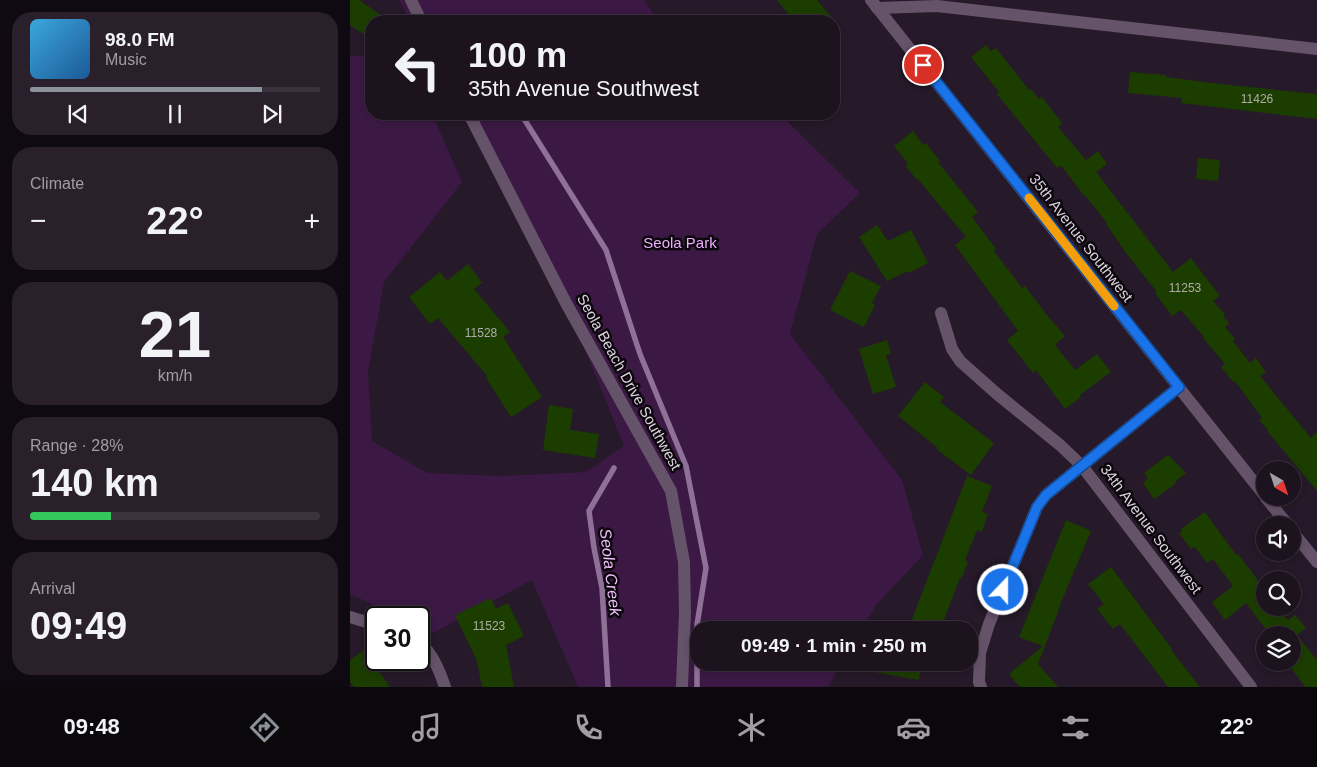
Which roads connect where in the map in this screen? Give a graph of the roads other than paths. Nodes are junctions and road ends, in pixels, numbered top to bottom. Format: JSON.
{"nodes":[{"id":1,"x":411,"y":0,"type":"edge"},
{"id":2,"x":874,"y":4,"type":"edge"},
{"id":3,"x":418,"y":15,"type":"edge"},
{"id":4,"x":1317,"y":49,"type":"edge"},
{"id":5,"x":472,"y":120,"type":"edge"},
{"id":6,"x":941,"y":313,"type":"dead end"},
{"id":7,"x":1179,"y":387,"type":"junction"},
{"id":8,"x":1082,"y":466,"type":"junction"},
{"id":9,"x":1256,"y":484,"type":"edge"},
{"id":10,"x":1273,"y":506,"type":"edge"},
{"id":11,"x":1281,"y":516,"type":"edge"},
{"id":12,"x":1301,"y":542,"type":"edge"},
{"id":13,"x":1317,"y":562,"type":"edge"},
{"id":14,"x":350,"y":617,"type":"edge"},
{"id":15,"x":365,"y":622,"type":"edge"},
{"id":16,"x":430,"y":655,"type":"edge"},
{"id":17,"x":445,"y":687,"type":"edge"},
{"id":18,"x":682,"y":687,"type":"edge"},
{"id":19,"x":981,"y":687,"type":"edge"},
{"id":20,"x":1251,"y":687,"type":"edge"}],
"edges":[{"from":1,"to":3,"type":"street"},
{"from":2,"to":4,"type":"street"},
{"from":2,"to":7,"type":"street","name":"35th Avenue Southwest"},
{"from":5,"to":18,"type":"street","name":"Seola Beach Drive Southwest"},
{"from":6,"to":8,"type":"street","name":"34th Avenue Southwest"},
{"from":7,"to":8,"type":"street"},
{"from":7,"to":9,"type":"street","name":"35th Avenue Southwest"},
{"from":8,"to":19,"type":"street"},
{"from":8,"to":20,"type":"street","name":"34th Avenue Southwest"},
{"from":10,"to":11,"type":"street","name":"35th Avenue Southwest"},
{"from":12,"to":13,"type":"street"},
{"from":14,"to":15,"type":"street"},
{"from":16,"to":17,"type":"street"}]}
